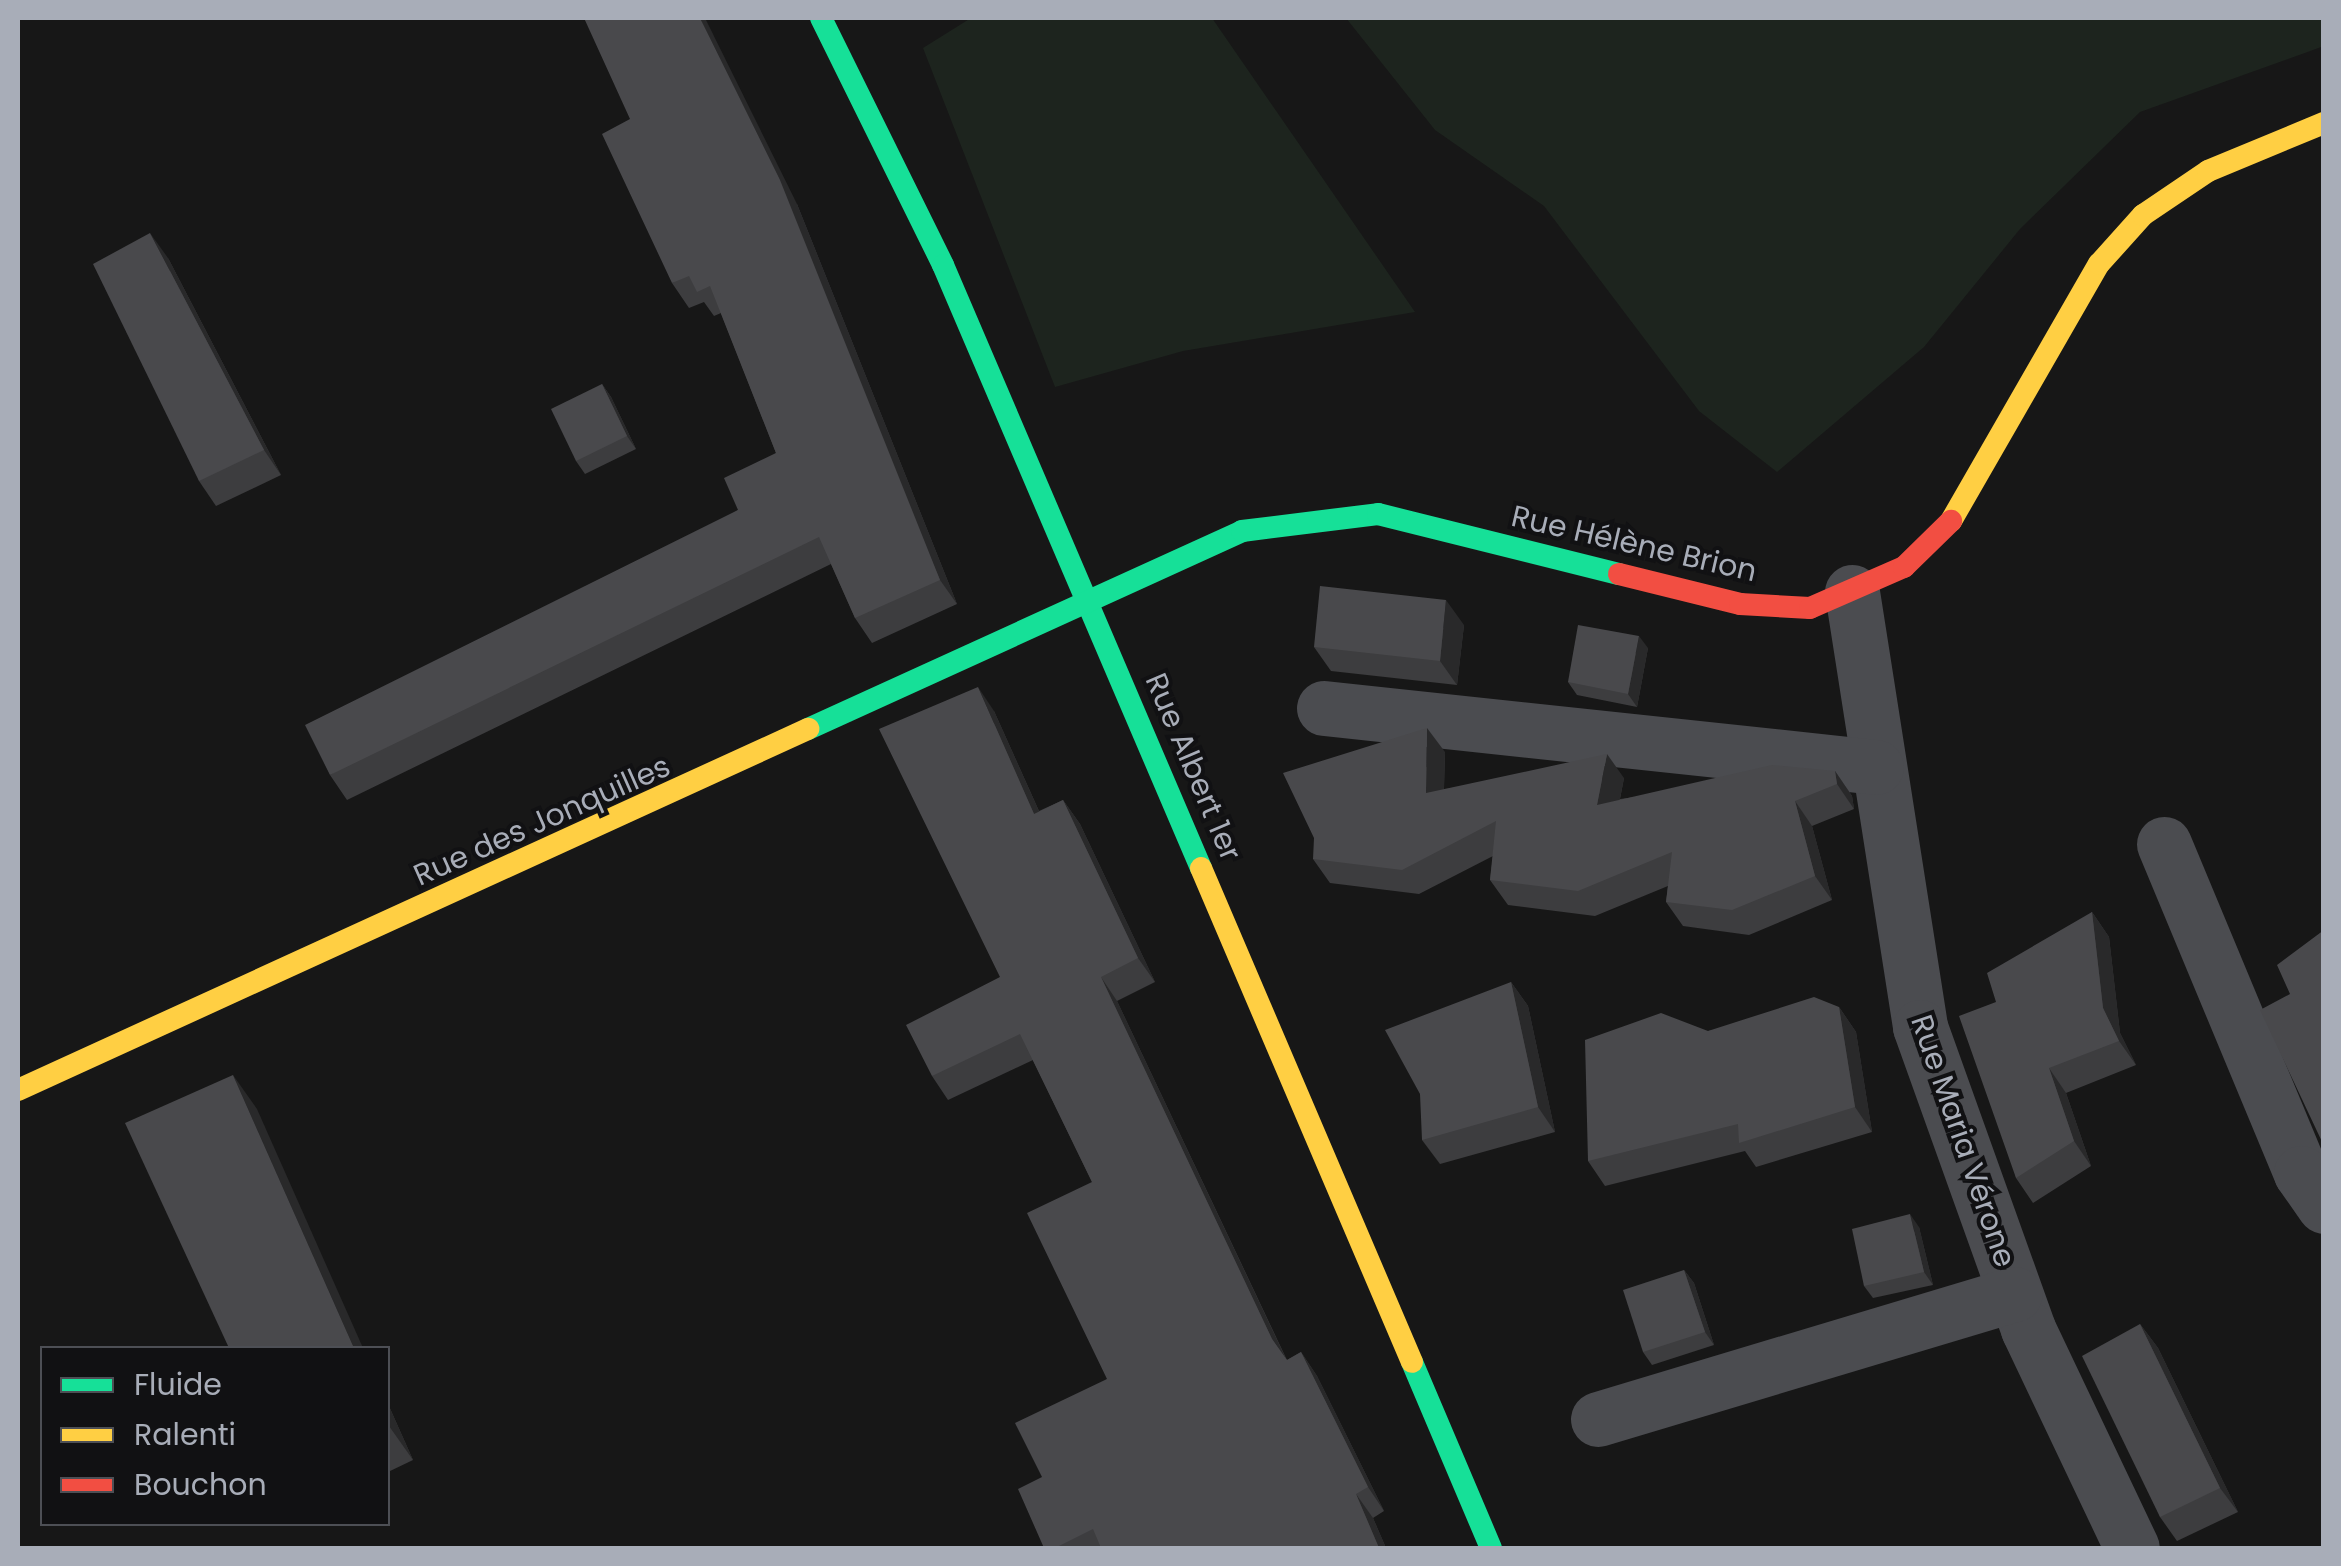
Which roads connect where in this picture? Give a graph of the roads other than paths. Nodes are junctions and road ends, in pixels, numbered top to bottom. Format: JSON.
{"nodes":[{"id":1,"x":821,"y":18,"type":"edge"},
{"id":2,"x":2324,"y":123,"type":"edge"},
{"id":3,"x":1852,"y":592,"type":"junction"},
{"id":4,"x":1092,"y":606,"type":"junction"},
{"id":5,"x":1324,"y":708,"type":"dead end"},
{"id":6,"x":1876,"y":767,"type":"junction"},
{"id":7,"x":2164,"y":844,"type":"dead end"},
{"id":8,"x":18,"y":1090,"type":"edge"},
{"id":9,"x":2324,"y":1206,"type":"edge"},
{"id":10,"x":2015,"y":1294,"type":"junction"},
{"id":11,"x":1598,"y":1419,"type":"dead end"},
{"id":12,"x":1492,"y":1548,"type":"edge"},
{"id":13,"x":2132,"y":1548,"type":"edge"}],
"edges":[{"from":1,"to":4,"type":"street","name":"Rue Albert 1er"},
{"from":2,"to":3,"type":"street","name":"Rue Hélène Brion"},
{"from":3,"to":4,"type":"street","name":"Rue Hélène Brion"},
{"from":3,"to":6,"type":"street","name":"Rue Maria Vérone"},
{"from":4,"to":8,"type":"street","name":"Rue des Jonquilles"},
{"from":4,"to":12,"type":"street","name":"Rue Albert 1er"},
{"from":5,"to":6,"type":"street"},
{"from":6,"to":10,"type":"street","name":"Rue Maria Vérone"},
{"from":7,"to":9,"type":"street"},
{"from":10,"to":11,"type":"street"},
{"from":10,"to":13,"type":"street","name":"Rue Maria Vérone"}]}
